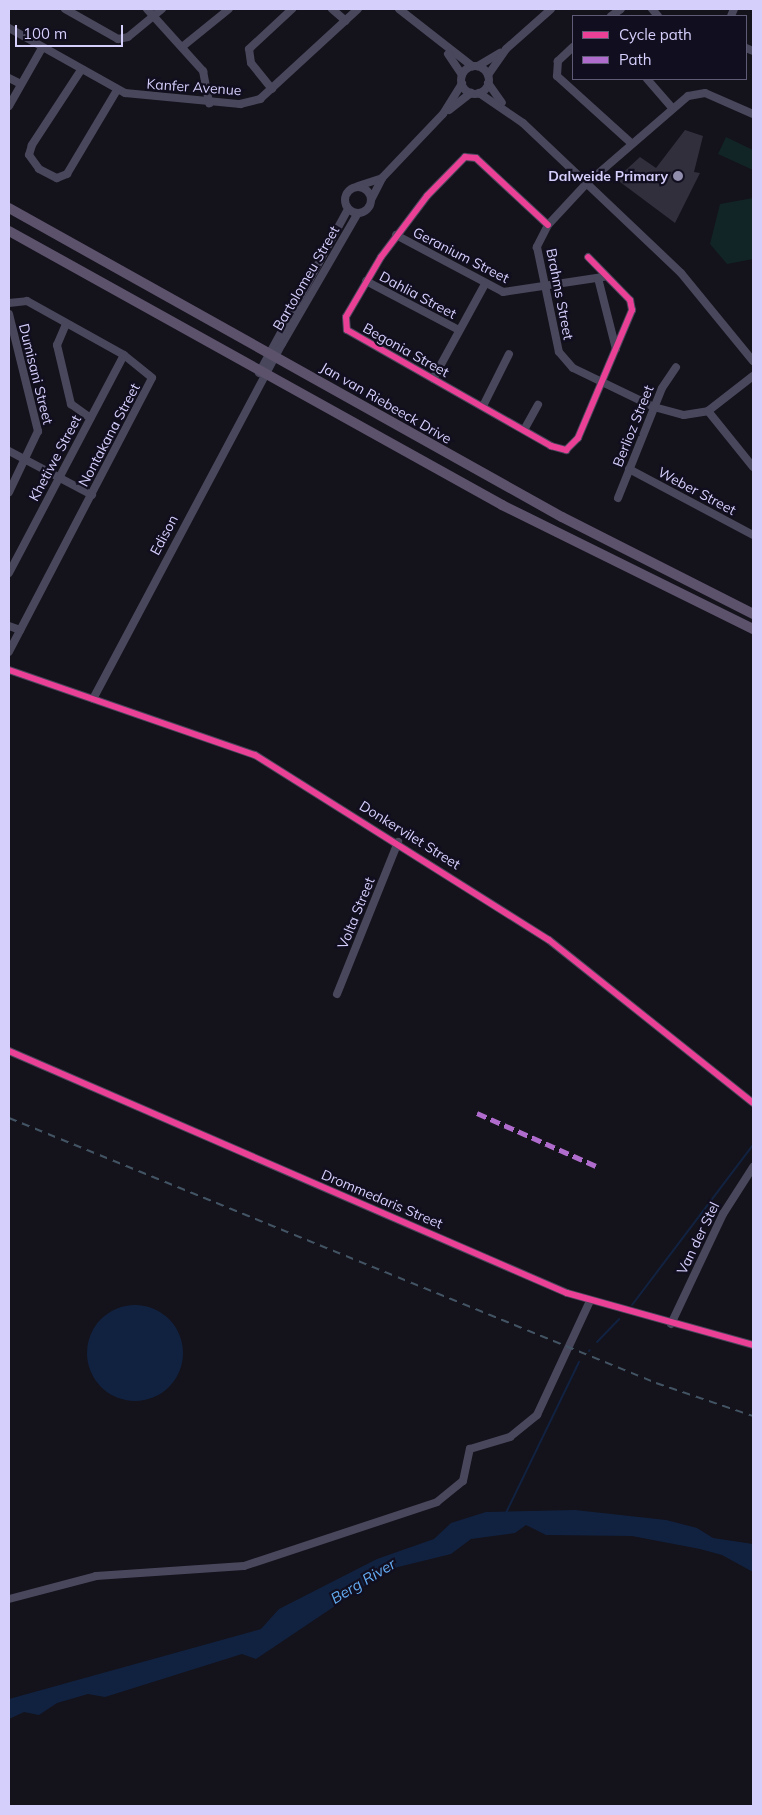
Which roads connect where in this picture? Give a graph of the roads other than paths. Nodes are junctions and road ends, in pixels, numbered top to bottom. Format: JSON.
{"nodes":[{"id":1,"x":65,"y":9,"type":"edge"},
{"id":2,"x":147,"y":9,"type":"edge"},
{"id":3,"x":162,"y":9,"type":"edge"},
{"id":4,"x":228,"y":9,"type":"edge"},
{"id":5,"x":292,"y":9,"type":"edge"},
{"id":6,"x":332,"y":9,"type":"edge"},
{"id":7,"x":358,"y":9,"type":"edge"},
{"id":8,"x":399,"y":9,"type":"edge"},
{"id":9,"x":551,"y":9,"type":"edge"},
{"id":10,"x":153,"y":16,"type":"junction"},
{"id":11,"x":346,"y":21,"type":"junction"},
{"id":12,"x":9,"y":28,"type":"edge"},
{"id":13,"x":182,"y":47,"type":"junction"},
{"id":14,"x":42,"y":48,"type":"junction"},
{"id":15,"x":572,"y":48,"type":"edge"},
{"id":16,"x":444,"y":49,"type":"junction"},
{"id":17,"x":506,"y":49,"type":"junction"},
{"id":18,"x":475,"y":66,"type":"junction"},
{"id":19,"x":81,"y":70,"type":"junction"},
{"id":20,"x":462,"y":75,"type":"junction"},
{"id":21,"x":9,"y":78,"type":"edge"},
{"id":22,"x":488,"y":79,"type":"junction"},
{"id":23,"x":648,"y":80,"type":"edge"},
{"id":24,"x":21,"y":84,"type":"junction"},
{"id":25,"x":462,"y":84,"type":"junction"},
{"id":26,"x":272,"y":88,"type":"junction"},
{"id":27,"x":117,"y":90,"type":"junction"},
{"id":28,"x":475,"y":93,"type":"junction"},
{"id":29,"x":209,"y":103,"type":"junction"},
{"id":30,"x":9,"y":106,"type":"edge"},
{"id":31,"x":505,"y":107,"type":"junction"},
{"id":32,"x":672,"y":108,"type":"junction"},
{"id":33,"x":443,"y":114,"type":"junction"},
{"id":34,"x":753,"y":114,"type":"edge"},
{"id":35,"x":630,"y":142,"type":"junction"},
{"id":36,"x":382,"y":178,"type":"junction"},
{"id":37,"x":586,"y":184,"type":"junction"},
{"id":38,"x":358,"y":186,"type":"junction"},
{"id":39,"x":371,"y":200,"type":"junction"},
{"id":40,"x":9,"y":208,"type":"edge"},
{"id":41,"x":348,"y":209,"type":"junction"},
{"id":42,"x":358,"y":213,"type":"junction"},
{"id":43,"x":548,"y":225,"type":"junction"},
{"id":44,"x":9,"y":231,"type":"edge"},
{"id":45,"x":396,"y":235,"type":"junction"},
{"id":46,"x":588,"y":257,"type":"dead end"},
{"id":47,"x":600,"y":277,"type":"junction"},
{"id":48,"x":366,"y":281,"type":"junction"},
{"id":49,"x":485,"y":284,"type":"junction"},
{"id":50,"x":546,"y":288,"type":"junction"},
{"id":51,"x":9,"y":304,"type":"edge"},
{"id":52,"x":9,"y":314,"type":"edge"},
{"id":53,"x":66,"y":324,"type":"junction"},
{"id":54,"x":459,"y":330,"type":"junction"},
{"id":55,"x":616,"y":349,"type":"junction"},
{"id":56,"x":272,"y":353,"type":"junction"},
{"id":57,"x":510,"y":354,"type":"dead end"},
{"id":58,"x":124,"y":355,"type":"junction"},
{"id":59,"x":753,"y":361,"type":"edge"},
{"id":60,"x":676,"y":367,"type":"dead end"},
{"id":61,"x":263,"y":370,"type":"junction"},
{"id":62,"x":753,"y":376,"type":"edge"},
{"id":63,"x":433,"y":379,"type":"junction"},
{"id":64,"x":601,"y":384,"type":"junction"},
{"id":65,"x":538,"y":405,"type":"dead end"},
{"id":66,"x":483,"y":406,"type":"junction"},
{"id":67,"x":654,"y":407,"type":"junction"},
{"id":68,"x":708,"y":411,"type":"junction"},
{"id":69,"x":90,"y":418,"type":"junction"},
{"id":70,"x":524,"y":430,"type":"junction"},
{"id":71,"x":9,"y":451,"type":"edge"},
{"id":72,"x":26,"y":461,"type":"junction"},
{"id":73,"x":753,"y":467,"type":"edge"},
{"id":74,"x":628,"y":469,"type":"junction"},
{"id":75,"x":58,"y":478,"type":"junction"},
{"id":76,"x":9,"y":492,"type":"edge"},
{"id":77,"x":92,"y":495,"type":"junction"},
{"id":78,"x":618,"y":498,"type":"dead end"},
{"id":79,"x":753,"y":535,"type":"edge"},
{"id":80,"x":9,"y":573,"type":"edge"},
{"id":81,"x":753,"y":614,"type":"edge"},
{"id":82,"x":9,"y":626,"type":"edge"},
{"id":83,"x":753,"y":629,"type":"edge"},
{"id":84,"x":20,"y":630,"type":"junction"},
{"id":85,"x":9,"y":652,"type":"edge"},
{"id":86,"x":9,"y":670,"type":"edge"},
{"id":87,"x":93,"y":698,"type":"junction"},
{"id":88,"x":398,"y":842,"type":"junction"},
{"id":89,"x":337,"y":994,"type":"dead end"},
{"id":90,"x":9,"y":1051,"type":"edge"},
{"id":91,"x":753,"y":1103,"type":"edge"},
{"id":92,"x":753,"y":1167,"type":"edge"},
{"id":93,"x":590,"y":1301,"type":"junction"},
{"id":94,"x":671,"y":1324,"type":"junction"},
{"id":95,"x":753,"y":1345,"type":"edge"},
{"id":96,"x":9,"y":1599,"type":"edge"}],
"edges":[{"from":1,"to":10,"type":"street"},
{"from":2,"to":10,"type":"street"},
{"from":3,"to":10,"type":"street"},
{"from":4,"to":13,"type":"street"},
{"from":5,"to":26,"type":"street"},
{"from":6,"to":11,"type":"street"},
{"from":7,"to":11,"type":"street","name":"Kanfer Avenue"},
{"from":8,"to":16,"type":"street"},
{"from":9,"to":17,"type":"street"},
{"from":10,"to":13,"type":"street"},
{"from":11,"to":26,"type":"street","name":"Kanfer Avenue"},
{"from":12,"to":14,"type":"street","name":"Kanfer Avenue"},
{"from":13,"to":29,"type":"street"},
{"from":14,"to":19,"type":"street","name":"Kanfer Avenue"},
{"from":14,"to":24,"type":"street"},
{"from":15,"to":35,"type":"street"},
{"from":16,"to":18,"type":"street"},
{"from":16,"to":20,"type":"street"},
{"from":17,"to":18,"type":"street"},
{"from":17,"to":22,"type":"street"},
{"from":18,"to":20,"type":"street"},
{"from":18,"to":22,"type":"street"},
{"from":19,"to":27,"type":"street","name":"Kanfer Avenue"},
{"from":19,"to":27,"type":"street"},
{"from":20,"to":25,"type":"street"},
{"from":21,"to":24,"type":"street"},
{"from":22,"to":28,"type":"street"},
{"from":22,"to":31,"type":"street"},
{"from":23,"to":32,"type":"street"},
{"from":24,"to":30,"type":"street"},
{"from":25,"to":28,"type":"street"},
{"from":25,"to":33,"type":"street"},
{"from":26,"to":29,"type":"street","name":"Kanfer Avenue"},
{"from":27,"to":29,"type":"street","name":"Kanfer Avenue"},
{"from":28,"to":31,"type":"street"},
{"from":28,"to":33,"type":"street"},
{"from":31,"to":37,"type":"street"},
{"from":32,"to":34,"type":"street","name":"Brahms Street"},
{"from":32,"to":35,"type":"street","name":"Brahms Street"},
{"from":33,"to":36,"type":"street","name":"Bartolomeu Street"},
{"from":35,"to":37,"type":"street","name":"Brahms Street"},
{"from":36,"to":38,"type":"street","name":"Bartolomeu Street"},
{"from":36,"to":39,"type":"street","name":"Bartolomeu Street"},
{"from":37,"to":43,"type":"street","name":"Brahms Street"},
{"from":37,"to":59,"type":"street"},
{"from":38,"to":39,"type":"street"},
{"from":38,"to":41,"type":"street","name":"Bartolomeu Street"},
{"from":39,"to":42,"type":"street","name":"Bartolomeu Street"},
{"from":40,"to":56,"type":"main road","name":"Jan van Riebeeck Drive"},
{"from":41,"to":42,"type":"street"},
{"from":41,"to":56,"type":"street","name":"Bartolomeu Street"},
{"from":42,"to":56,"type":"street","name":"Bartolomeu Street"},
{"from":43,"to":45,"type":"street","name":"Begonia Street"},
{"from":43,"to":50,"type":"street","name":"Brahms Street"},
{"from":44,"to":61,"type":"main road"},
{"from":45,"to":48,"type":"street","name":"Begonia Street"},
{"from":45,"to":49,"type":"street","name":"Geranium Street"},
{"from":46,"to":47,"type":"street"},
{"from":47,"to":50,"type":"street","name":"Geranium Street"},
{"from":47,"to":55,"type":"street"},
{"from":47,"to":55,"type":"street"},
{"from":48,"to":54,"type":"street","name":"Dahlia Street"},
{"from":48,"to":63,"type":"street","name":"Begonia Street"},
{"from":49,"to":50,"type":"street","name":"Geranium Street"},
{"from":49,"to":54,"type":"street"},
{"from":50,"to":64,"type":"street","name":"Brahms Street"},
{"from":51,"to":53,"type":"street","name":"Nontakana Street"},
{"from":52,"to":72,"type":"street","name":"Dumisani Street"},
{"from":53,"to":58,"type":"street","name":"Nontakana Street"},
{"from":53,"to":69,"type":"street"},
{"from":54,"to":63,"type":"street"},
{"from":55,"to":64,"type":"street"},
{"from":56,"to":61,"type":"street","name":"Edison"},
{"from":56,"to":81,"type":"main road","name":"Jan van Riebeeck Drive"},
{"from":57,"to":66,"type":"street"},
{"from":58,"to":69,"type":"street","name":"Khetiwe Street"},
{"from":58,"to":77,"type":"street","name":"Nontakana Street"},
{"from":60,"to":67,"type":"street","name":"Berlioz Street"},
{"from":61,"to":83,"type":"main road"},
{"from":61,"to":87,"type":"street","name":"Edison"},
{"from":62,"to":68,"type":"street"},
{"from":63,"to":66,"type":"street","name":"Begonia Street"},
{"from":64,"to":67,"type":"street","name":"Brahms Street"},
{"from":64,"to":70,"type":"street","name":"Begonia Street"},
{"from":65,"to":70,"type":"street"},
{"from":66,"to":70,"type":"street","name":"Begonia Street"},
{"from":67,"to":68,"type":"street","name":"Brahms Street"},
{"from":67,"to":74,"type":"street","name":"Berlioz Street"},
{"from":68,"to":73,"type":"street"},
{"from":69,"to":75,"type":"street","name":"Khetiwe Street"},
{"from":71,"to":72,"type":"street"},
{"from":72,"to":75,"type":"street"},
{"from":72,"to":76,"type":"street","name":"Dumisani Street"},
{"from":74,"to":78,"type":"street","name":"Berlioz Street"},
{"from":74,"to":79,"type":"street","name":"Weber Street"},
{"from":75,"to":77,"type":"street"},
{"from":75,"to":80,"type":"street","name":"Khetiwe Street"},
{"from":77,"to":84,"type":"street","name":"Nontakana Street"},
{"from":82,"to":84,"type":"street"},
{"from":84,"to":85,"type":"street","name":"Nontakana Street"},
{"from":86,"to":87,"type":"street","name":"Donkervilet Street"},
{"from":87,"to":88,"type":"street","name":"Donkervilet Street"},
{"from":88,"to":89,"type":"street","name":"Volta Street"},
{"from":88,"to":91,"type":"street","name":"Donkervilet Street"},
{"from":90,"to":93,"type":"street","name":"Drommedaris Street"},
{"from":92,"to":94,"type":"street","name":"Van der Stel"},
{"from":93,"to":94,"type":"street","name":"Drommedaris Street"},
{"from":93,"to":96,"type":"street"},
{"from":94,"to":95,"type":"street","name":"Drommedaris Street"}]}
